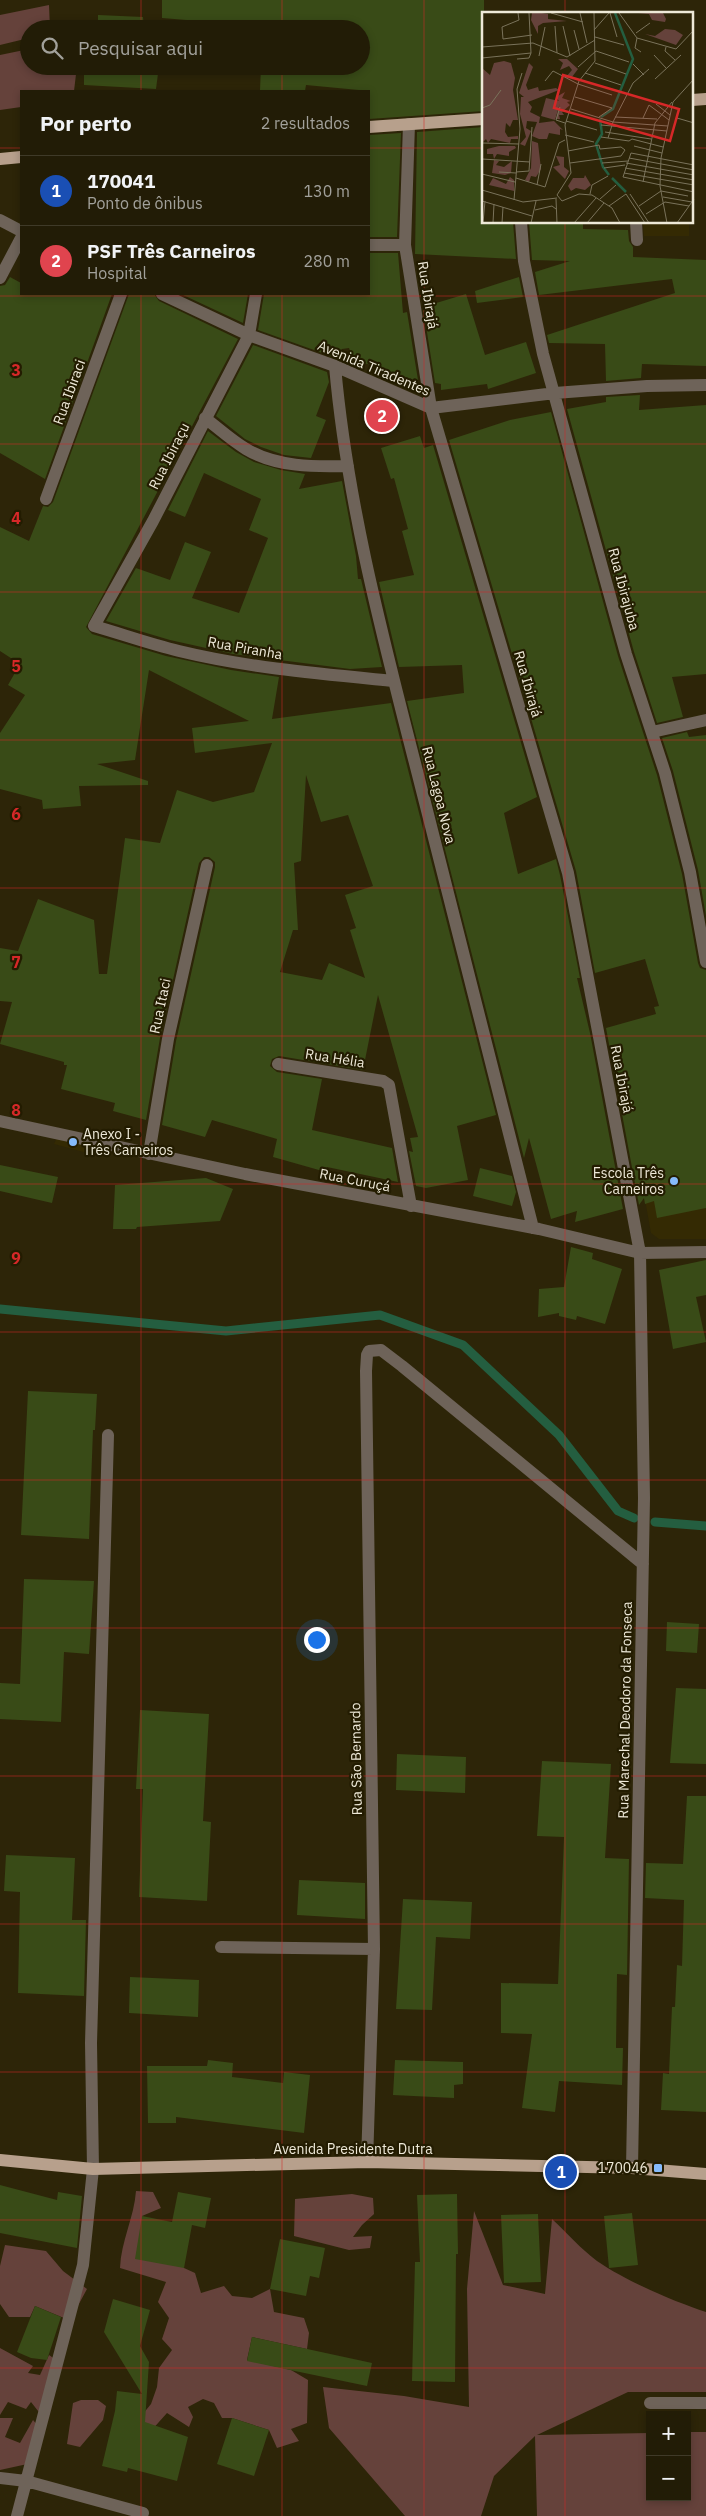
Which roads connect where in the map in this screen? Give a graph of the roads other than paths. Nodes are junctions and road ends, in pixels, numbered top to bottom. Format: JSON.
{"nodes":[{"id":1,"x":482,"y":119,"type":"edge"},
{"id":2,"x":409,"y":124,"type":"junction"},
{"id":3,"x":370,"y":127,"type":"edge"},
{"id":4,"x":20,"y":158,"type":"edge"},
{"id":5,"x":0,"y":159,"type":"edge"},
{"id":6,"x":0,"y":220,"type":"edge"},
{"id":7,"x":521,"y":224,"type":"edge"},
{"id":8,"x":636,"y":224,"type":"edge"},
{"id":9,"x":20,"y":230,"type":"edge"},
{"id":10,"x":20,"y":240,"type":"edge"},
{"id":11,"x":637,"y":240,"type":"dead end"},
{"id":12,"x":370,"y":245,"type":"edge"},
{"id":13,"x":405,"y":245,"type":"junction"},
{"id":14,"x":0,"y":278,"type":"edge"},
{"id":15,"x":120,"y":295,"type":"edge"},
{"id":16,"x":164,"y":295,"type":"edge"},
{"id":17,"x":256,"y":295,"type":"edge"},
{"id":18,"x":249,"y":335,"type":"junction"},
{"id":19,"x":334,"y":366,"type":"junction"},
{"id":20,"x":706,"y":385,"type":"edge"},
{"id":21,"x":555,"y":393,"type":"junction"},
{"id":22,"x":431,"y":408,"type":"junction"},
{"id":23,"x":205,"y":418,"type":"junction"},
{"id":24,"x":348,"y":466,"type":"junction"},
{"id":25,"x":46,"y":500,"type":"dead end"},
{"id":26,"x":94,"y":626,"type":"joint"},
{"id":27,"x":394,"y":681,"type":"junction"},
{"id":28,"x":706,"y":720,"type":"edge"},
{"id":29,"x":652,"y":732,"type":"junction"},
{"id":30,"x":207,"y":866,"type":"dead end"},
{"id":31,"x":706,"y":962,"type":"edge"},
{"id":32,"x":278,"y":1064,"type":"dead end"},
{"id":33,"x":0,"y":1121,"type":"edge"},
{"id":34,"x":149,"y":1154,"type":"junction"},
{"id":35,"x":411,"y":1206,"type":"junction"},
{"id":36,"x":533,"y":1228,"type":"junction"},
{"id":37,"x":706,"y":1252,"type":"edge"},
{"id":38,"x":640,"y":1253,"type":"junction"},
{"id":39,"x":108,"y":1435,"type":"dead end"},
{"id":40,"x":643,"y":1564,"type":"junction"},
{"id":41,"x":221,"y":1947,"type":"dead end"},
{"id":42,"x":374,"y":1949,"type":"junction"},
{"id":43,"x":0,"y":2160,"type":"edge"},
{"id":44,"x":368,"y":2162,"type":"junction"},
{"id":45,"x":632,"y":2168,"type":"junction"},
{"id":46,"x":93,"y":2169,"type":"junction"},
{"id":47,"x":706,"y":2174,"type":"edge"},
{"id":48,"x":650,"y":2403,"type":"dead end"},
{"id":49,"x":706,"y":2403,"type":"edge"},
{"id":50,"x":0,"y":2478,"type":"edge"},
{"id":51,"x":26,"y":2481,"type":"junction"},
{"id":52,"x":143,"y":2513,"type":"dead end"},
{"id":53,"x":17,"y":2516,"type":"edge"}],
"edges":[{"from":1,"to":2,"type":"main road"},
{"from":2,"to":3,"type":"main road"},
{"from":2,"to":13,"type":"street","name":"Rua Ibirajá"},
{"from":4,"to":5,"type":"main road"},
{"from":6,"to":9,"type":"street"},
{"from":7,"to":21,"type":"street","name":"Rua Ibirajuba"},
{"from":8,"to":11,"type":"street"},
{"from":10,"to":14,"type":"street"},
{"from":12,"to":13,"type":"street"},
{"from":13,"to":22,"type":"street","name":"Rua Ibirajá"},
{"from":15,"to":25,"type":"street","name":"Rua Ibiraci"},
{"from":16,"to":18,"type":"street","name":"Avenida Tiradentes"},
{"from":17,"to":18,"type":"street","name":"Rua Ibiraçu"},
{"from":18,"to":19,"type":"street","name":"Avenida Tiradentes"},
{"from":18,"to":23,"type":"street","name":"Rua Ibiraçu"},
{"from":19,"to":22,"type":"street","name":"Avenida Tiradentes"},
{"from":19,"to":24,"type":"street","name":"Rua Lagoa Nova"},
{"from":20,"to":21,"type":"street","name":"Avenida Tiradentes"},
{"from":21,"to":22,"type":"street","name":"Avenida Tiradentes"},
{"from":21,"to":29,"type":"street","name":"Rua Ibirajuba"},
{"from":22,"to":38,"type":"street","name":"Rua Ibirajá"},
{"from":23,"to":24,"type":"street"},
{"from":23,"to":26,"type":"street","name":"Rua Ibiraçu"},
{"from":24,"to":27,"type":"street","name":"Rua Lagoa Nova"},
{"from":26,"to":27,"type":"street","name":"Rua Piranha"},
{"from":27,"to":36,"type":"street","name":"Rua Lagoa Nova"},
{"from":28,"to":29,"type":"street"},
{"from":29,"to":31,"type":"street","name":"Rua Ibirajuba"},
{"from":30,"to":34,"type":"street","name":"Rua Itaci"},
{"from":32,"to":35,"type":"street","name":"Rua Hélia"},
{"from":33,"to":34,"type":"street","name":"Rua Curuçá"},
{"from":34,"to":35,"type":"street","name":"Rua Curuçá"},
{"from":35,"to":36,"type":"street","name":"Rua Curuçá"},
{"from":36,"to":38,"type":"street","name":"Rua Curuçá"},
{"from":37,"to":38,"type":"street","name":"Rua Curuçá"},
{"from":38,"to":40,"type":"street","name":"Rua Marechal Deodoro da Fonseca"},
{"from":39,"to":46,"type":"street"},
{"from":40,"to":42,"type":"street","name":"Rua São Bernardo"},
{"from":40,"to":45,"type":"street","name":"Rua Marechal Deodoro da Fonseca"},
{"from":41,"to":42,"type":"street"},
{"from":42,"to":44,"type":"street","name":"Rua São Bernardo"},
{"from":43,"to":46,"type":"main road","name":"Avenida Presidente Dutra"},
{"from":44,"to":45,"type":"main road","name":"Avenida Presidente Dutra"},
{"from":44,"to":46,"type":"main road","name":"Avenida Presidente Dutra"},
{"from":45,"to":47,"type":"main road","name":"Avenida Presidente Dutra"},
{"from":46,"to":51,"type":"street"},
{"from":48,"to":49,"type":"street"},
{"from":50,"to":51,"type":"street"},
{"from":51,"to":52,"type":"street"},
{"from":51,"to":53,"type":"street"}]}
